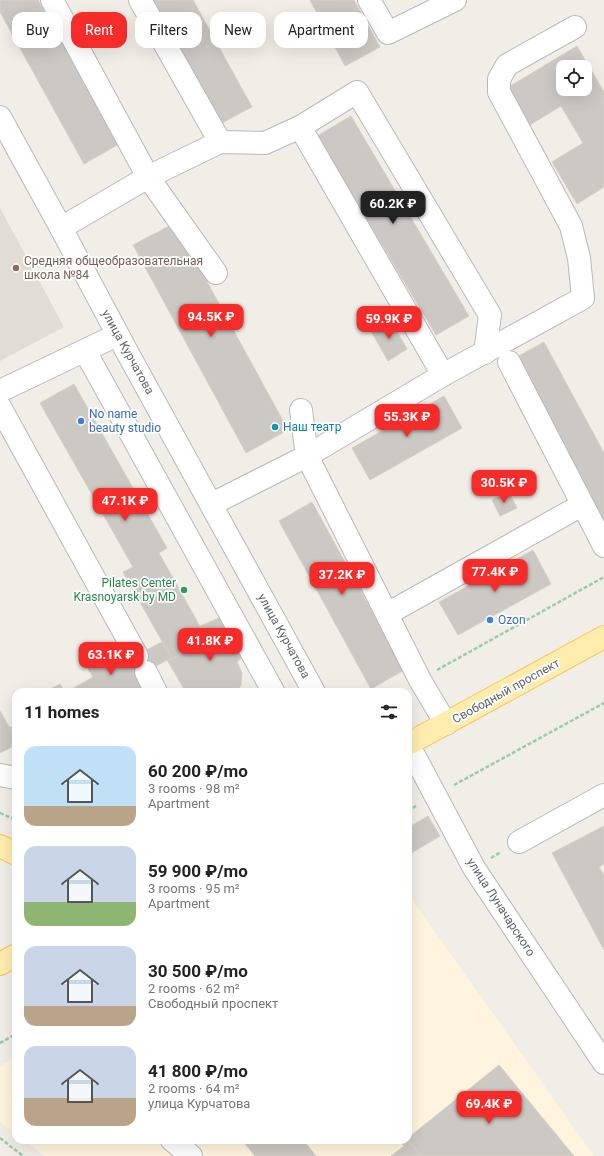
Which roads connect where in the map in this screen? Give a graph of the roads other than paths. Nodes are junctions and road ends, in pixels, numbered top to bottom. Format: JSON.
{"nodes":[{"id":1,"x":52,"y":0,"type":"edge"},
{"id":2,"x":140,"y":0,"type":"edge"},
{"id":3,"x":369,"y":0,"type":"edge"},
{"id":4,"x":455,"y":0,"type":"edge"},
{"id":5,"x":575,"y":27,"type":"dead end"},
{"id":6,"x":0,"y":117,"type":"edge"},
{"id":7,"x":300,"y":127,"type":"junction"},
{"id":8,"x":220,"y":142,"type":"junction"},
{"id":9,"x":148,"y":177,"type":"junction"},
{"id":10,"x":62,"y":228,"type":"junction"},
{"id":11,"x":216,"y":273,"type":"dead end"},
{"id":12,"x":117,"y":334,"type":"junction"},
{"id":13,"x":85,"y":351,"type":"junction"},
{"id":14,"x":485,"y":353,"type":"junction"},
{"id":15,"x":509,"y":362,"type":"dead end"},
{"id":16,"x":442,"y":375,"type":"junction"},
{"id":17,"x":0,"y":391,"type":"edge"},
{"id":18,"x":0,"y":407,"type":"edge"},
{"id":19,"x":302,"y":410,"type":"dead end"},
{"id":20,"x":307,"y":456,"type":"junction"},
{"id":21,"x":212,"y":504,"type":"junction"},
{"id":22,"x":582,"y":505,"type":"junction"},
{"id":23,"x":604,"y":546,"type":"edge"},
{"id":24,"x":386,"y":614,"type":"junction"},
{"id":25,"x":604,"y":637,"type":"edge"},
{"id":26,"x":302,"y":671,"type":"junction"},
{"id":27,"x":154,"y":688,"type":"edge"},
{"id":28,"x":270,"y":688,"type":"edge"},
{"id":29,"x":276,"y":688,"type":"edge"},
{"id":30,"x":312,"y":688,"type":"edge"},
{"id":31,"x":446,"y":724,"type":"junction"},
{"id":32,"x":412,"y":742,"type":"edge"},
{"id":33,"x":412,"y":751,"type":"edge"},
{"id":34,"x":0,"y":775,"type":"edge"},
{"id":35,"x":12,"y":777,"type":"edge"},
{"id":36,"x":604,"y":795,"type":"edge"},
{"id":37,"x":519,"y":842,"type":"road end"},
{"id":38,"x":0,"y":846,"type":"edge"},
{"id":39,"x":12,"y":852,"type":"edge"},
{"id":40,"x":12,"y":957,"type":"edge"},
{"id":41,"x":0,"y":964,"type":"edge"},
{"id":42,"x":604,"y":1063,"type":"edge"},
{"id":43,"x":177,"y":1144,"type":"edge"},
{"id":44,"x":191,"y":1156,"type":"edge"}],
"edges":[{"from":1,"to":9,"type":"street"},
{"from":2,"to":8,"type":"street"},
{"from":3,"to":4,"type":"street"},
{"from":5,"to":14,"type":"street"},
{"from":6,"to":10,"type":"street","name":"улица Курчатова"},
{"from":7,"to":8,"type":"street"},
{"from":7,"to":14,"type":"street"},
{"from":7,"to":16,"type":"street"},
{"from":8,"to":9,"type":"street"},
{"from":9,"to":10,"type":"street"},
{"from":9,"to":11,"type":"street"},
{"from":10,"to":12,"type":"street","name":"улица Курчатова"},
{"from":12,"to":13,"type":"street"},
{"from":12,"to":21,"type":"street","name":"улица Курчатова"},
{"from":13,"to":17,"type":"street"},
{"from":13,"to":28,"type":"street"},
{"from":14,"to":16,"type":"street"},
{"from":15,"to":22,"type":"street"},
{"from":16,"to":20,"type":"street"},
{"from":18,"to":27,"type":"street"},
{"from":19,"to":20,"type":"street"},
{"from":20,"to":21,"type":"street"},
{"from":20,"to":24,"type":"street"},
{"from":21,"to":26,"type":"street","name":"улица Курчатова"},
{"from":22,"to":23,"type":"street"},
{"from":22,"to":24,"type":"street"},
{"from":24,"to":31,"type":"street"},
{"from":25,"to":31,"type":"main road","name":"Свободный проспект"},
{"from":26,"to":29,"type":"street"},
{"from":26,"to":30,"type":"street","name":"улица Курчатова"},
{"from":31,"to":32,"type":"main road","name":"Свободный проспект"},
{"from":33,"to":42,"type":"street","name":"улица Луначарского"},
{"from":34,"to":35,"type":"street"},
{"from":36,"to":37,"type":"street"},
{"from":38,"to":39,"type":"main road"},
{"from":40,"to":41,"type":"main road"},
{"from":43,"to":44,"type":"street"}]}
